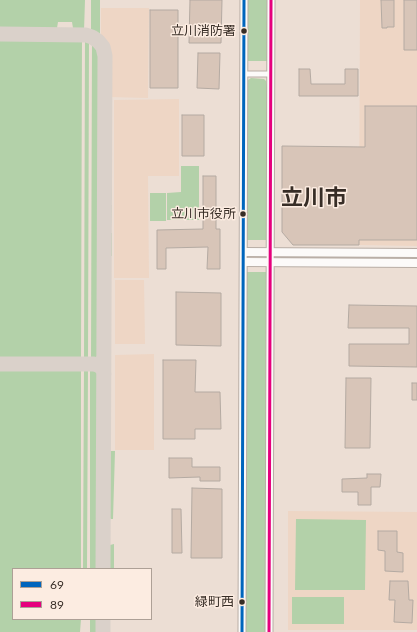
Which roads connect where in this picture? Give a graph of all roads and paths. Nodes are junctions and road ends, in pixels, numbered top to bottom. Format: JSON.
{"nodes":[{"id":1,"x":244,"y":0,"type":"edge"},
{"id":2,"x":271,"y":0,"type":"edge"},
{"id":3,"x":244,"y":74,"type":"junction"},
{"id":4,"x":271,"y":74,"type":"junction"},
{"id":5,"x":244,"y":252,"type":"junction"},
{"id":6,"x":270,"y":252,"type":"junction"},
{"id":7,"x":417,"y":253,"type":"edge"},
{"id":8,"x":244,"y":262,"type":"junction"},
{"id":9,"x":270,"y":262,"type":"junction"},
{"id":10,"x":417,"y":263,"type":"edge"},
{"id":11,"x":242,"y":632,"type":"edge"},
{"id":12,"x":269,"y":632,"type":"edge"}],
"edges":[{"from":1,"to":3,"type":"main road"},
{"from":2,"to":4,"type":"main road"},
{"from":3,"to":4,"type":"street"},
{"from":3,"to":5,"type":"main road"},
{"from":4,"to":6,"type":"main road"},
{"from":5,"to":6,"type":"main road"},
{"from":5,"to":8,"type":"main road"},
{"from":6,"to":7,"type":"main road"},
{"from":6,"to":9,"type":"main road"},
{"from":8,"to":9,"type":"main road"},
{"from":8,"to":11,"type":"main road"},
{"from":9,"to":10,"type":"main road"},
{"from":9,"to":12,"type":"main road"}]}
